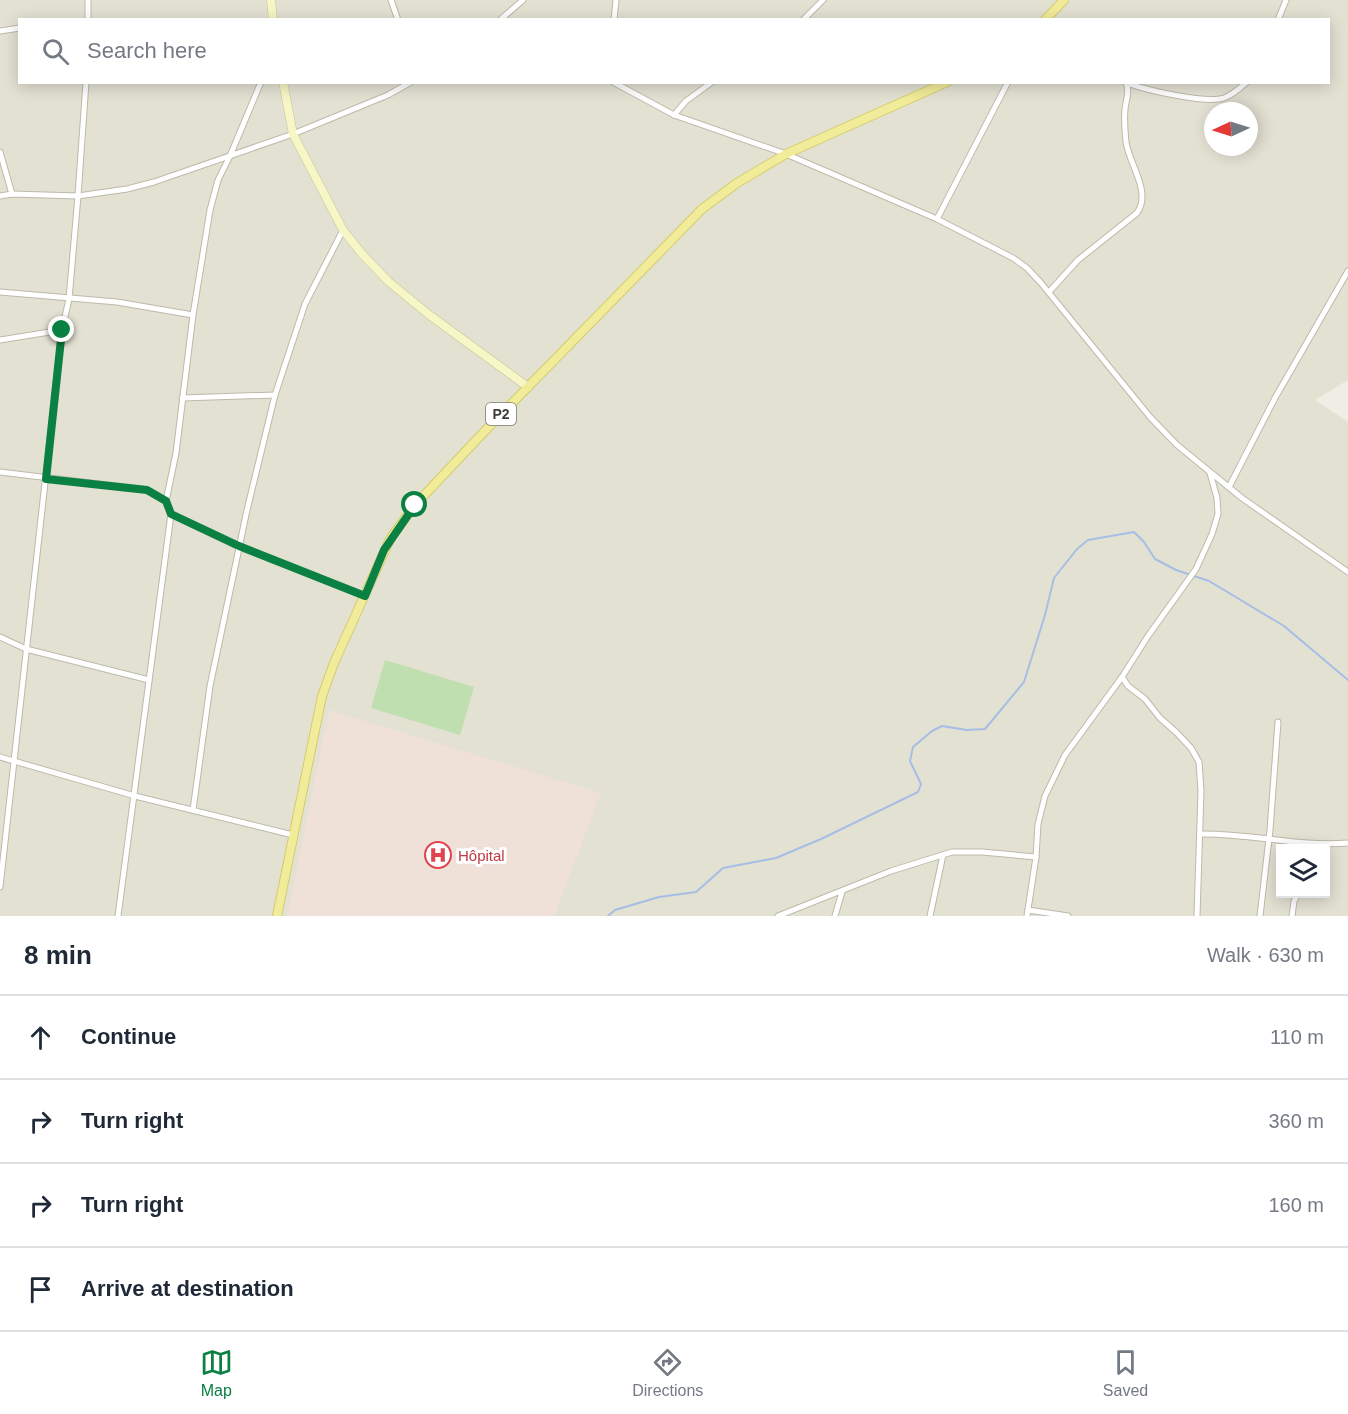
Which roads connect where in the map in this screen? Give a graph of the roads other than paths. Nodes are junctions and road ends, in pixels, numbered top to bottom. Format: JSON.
{"nodes":[{"id":1,"x":88,"y":0,"type":"edge"},
{"id":2,"x":271,"y":0,"type":"edge"},
{"id":3,"x":391,"y":0,"type":"edge"},
{"id":4,"x":523,"y":0,"type":"edge"},
{"id":5,"x":616,"y":0,"type":"edge"},
{"id":6,"x":822,"y":0,"type":"edge"},
{"id":7,"x":1064,"y":0,"type":"edge"},
{"id":8,"x":1286,"y":0,"type":"edge"},
{"id":9,"x":88,"y":18,"type":"edge"},
{"id":10,"x":273,"y":18,"type":"edge"},
{"id":11,"x":397,"y":18,"type":"edge"},
{"id":12,"x":502,"y":18,"type":"edge"},
{"id":13,"x":614,"y":18,"type":"edge"},
{"id":14,"x":805,"y":18,"type":"edge"},
{"id":15,"x":1048,"y":18,"type":"edge"},
{"id":16,"x":1279,"y":18,"type":"edge"},
{"id":17,"x":18,"y":28,"type":"edge"},
{"id":18,"x":0,"y":31,"type":"edge"},
{"id":19,"x":86,"y":84,"type":"edge"},
{"id":20,"x":260,"y":84,"type":"edge"},
{"id":21,"x":283,"y":84,"type":"edge"},
{"id":22,"x":407,"y":84,"type":"edge"},
{"id":23,"x":617,"y":84,"type":"edge"},
{"id":24,"x":709,"y":84,"type":"edge"},
{"id":25,"x":943,"y":84,"type":"edge"},
{"id":26,"x":1007,"y":84,"type":"edge"},
{"id":27,"x":1126,"y":84,"type":"edge"},
{"id":28,"x":1129,"y":84,"type":"edge"},
{"id":29,"x":1245,"y":84,"type":"edge"},
{"id":30,"x":674,"y":114,"type":"junction"},
{"id":31,"x":293,"y":134,"type":"junction"},
{"id":32,"x":0,"y":152,"type":"edge"},
{"id":33,"x":786,"y":154,"type":"junction"},
{"id":34,"x":230,"y":156,"type":"junction"},
{"id":35,"x":12,"y":194,"type":"junction"},
{"id":36,"x":0,"y":196,"type":"edge"},
{"id":37,"x":78,"y":196,"type":"junction"},
{"id":38,"x":937,"y":219,"type":"junction"},
{"id":39,"x":343,"y":230,"type":"junction"},
{"id":40,"x":1348,"y":271,"type":"edge"},
{"id":41,"x":0,"y":292,"type":"edge"},
{"id":42,"x":1049,"y":292,"type":"junction"},
{"id":43,"x":69,"y":299,"type":"junction"},
{"id":44,"x":192,"y":315,"type":"junction"},
{"id":45,"x":62,"y":330,"type":"junction"},
{"id":46,"x":0,"y":340,"type":"edge"},
{"id":47,"x":528,"y":387,"type":"junction"},
{"id":48,"x":274,"y":394,"type":"junction"},
{"id":49,"x":182,"y":398,"type":"junction"},
{"id":50,"x":1210,"y":471,"type":"junction"},
{"id":51,"x":0,"y":472,"type":"edge"},
{"id":52,"x":46,"y":479,"type":"junction"},
{"id":53,"x":1229,"y":487,"type":"junction"},
{"id":54,"x":166,"y":501,"type":"junction"},
{"id":55,"x":171,"y":514,"type":"junction"},
{"id":56,"x":239,"y":546,"type":"junction"},
{"id":57,"x":1348,"y":572,"type":"edge"},
{"id":58,"x":365,"y":596,"type":"junction"},
{"id":59,"x":0,"y":637,"type":"edge"},
{"id":60,"x":26,"y":649,"type":"junction"},
{"id":61,"x":1122,"y":677,"type":"junction"},
{"id":62,"x":149,"y":680,"type":"junction"},
{"id":63,"x":1278,"y":722,"type":"dead end"},
{"id":64,"x":0,"y":757,"type":"edge"},
{"id":65,"x":15,"y":761,"type":"junction"},
{"id":66,"x":135,"y":796,"type":"junction"},
{"id":67,"x":193,"y":810,"type":"junction"},
{"id":68,"x":1200,"y":834,"type":"junction"},
{"id":69,"x":293,"y":835,"type":"junction"},
{"id":70,"x":1269,"y":840,"type":"junction"},
{"id":71,"x":1348,"y":843,"type":"edge"},
{"id":72,"x":1304,"y":844,"type":"edge"},
{"id":73,"x":1330,"y":845,"type":"edge"},
{"id":74,"x":943,"y":855,"type":"junction"},
{"id":75,"x":1036,"y":857,"type":"junction"},
{"id":76,"x":0,"y":887,"type":"edge"},
{"id":77,"x":842,"y":891,"type":"junction"},
{"id":78,"x":1296,"y":898,"type":"edge"},
{"id":79,"x":1027,"y":913,"type":"edge"},
{"id":80,"x":118,"y":916,"type":"edge"},
{"id":81,"x":277,"y":916,"type":"edge"},
{"id":82,"x":778,"y":916,"type":"edge"},
{"id":83,"x":835,"y":916,"type":"edge"},
{"id":84,"x":930,"y":916,"type":"edge"},
{"id":85,"x":1068,"y":916,"type":"edge"},
{"id":86,"x":1197,"y":916,"type":"edge"},
{"id":87,"x":1260,"y":916,"type":"edge"},
{"id":88,"x":1292,"y":916,"type":"edge"}],
"edges":[{"from":1,"to":9,"type":"street"},
{"from":2,"to":10,"type":"main road"},
{"from":3,"to":11,"type":"street"},
{"from":4,"to":12,"type":"street"},
{"from":5,"to":13,"type":"street"},
{"from":6,"to":14,"type":"street"},
{"from":7,"to":15,"type":"main road"},
{"from":8,"to":16,"type":"street"},
{"from":17,"to":18,"type":"street"},
{"from":19,"to":37,"type":"street"},
{"from":20,"to":34,"type":"street"},
{"from":21,"to":31,"type":"main road"},
{"from":22,"to":31,"type":"street"},
{"from":23,"to":30,"type":"street"},
{"from":24,"to":30,"type":"street"},
{"from":25,"to":33,"type":"main road","number":"P2"},
{"from":26,"to":38,"type":"street"},
{"from":27,"to":42,"type":"street"},
{"from":28,"to":29,"type":"street"},
{"from":30,"to":33,"type":"street"},
{"from":31,"to":34,"type":"street"},
{"from":31,"to":39,"type":"main road"},
{"from":32,"to":35,"type":"street"},
{"from":33,"to":38,"type":"street"},
{"from":33,"to":47,"type":"main road","number":"P2"},
{"from":34,"to":37,"type":"street"},
{"from":34,"to":44,"type":"street"},
{"from":35,"to":36,"type":"street"},
{"from":35,"to":37,"type":"street"},
{"from":37,"to":43,"type":"street"},
{"from":38,"to":42,"type":"street"},
{"from":39,"to":47,"type":"main road"},
{"from":39,"to":48,"type":"street"},
{"from":40,"to":53,"type":"street"},
{"from":41,"to":43,"type":"street"},
{"from":42,"to":50,"type":"street"},
{"from":43,"to":44,"type":"street"},
{"from":43,"to":45,"type":"street"},
{"from":44,"to":49,"type":"street"},
{"from":45,"to":46,"type":"street"},
{"from":45,"to":52,"type":"street"},
{"from":47,"to":58,"type":"main road","number":"P2"},
{"from":48,"to":49,"type":"street"},
{"from":48,"to":56,"type":"street"},
{"from":49,"to":54,"type":"street"},
{"from":50,"to":53,"type":"street"},
{"from":50,"to":61,"type":"street"},
{"from":51,"to":52,"type":"street"},
{"from":52,"to":54,"type":"street"},
{"from":52,"to":60,"type":"street"},
{"from":53,"to":57,"type":"street"},
{"from":54,"to":55,"type":"street"},
{"from":55,"to":56,"type":"street"},
{"from":55,"to":62,"type":"street"},
{"from":56,"to":58,"type":"street"},
{"from":56,"to":67,"type":"street"},
{"from":58,"to":69,"type":"main road","number":"P2"},
{"from":59,"to":60,"type":"street"},
{"from":60,"to":62,"type":"street"},
{"from":60,"to":65,"type":"street"},
{"from":61,"to":68,"type":"street"},
{"from":61,"to":75,"type":"street"},
{"from":62,"to":66,"type":"street"},
{"from":63,"to":70,"type":"street"},
{"from":64,"to":65,"type":"street"},
{"from":65,"to":66,"type":"street"},
{"from":65,"to":76,"type":"street"},
{"from":66,"to":67,"type":"street"},
{"from":66,"to":80,"type":"street"},
{"from":67,"to":69,"type":"street"},
{"from":68,"to":70,"type":"street"},
{"from":68,"to":86,"type":"street"},
{"from":69,"to":81,"type":"main road","number":"P2"},
{"from":70,"to":72,"type":"street"},
{"from":70,"to":87,"type":"street"},
{"from":71,"to":73,"type":"street"},
{"from":74,"to":75,"type":"street"},
{"from":74,"to":77,"type":"street"},
{"from":74,"to":84,"type":"street"},
{"from":75,"to":79,"type":"street"},
{"from":77,"to":82,"type":"street"},
{"from":77,"to":83,"type":"street"},
{"from":78,"to":88,"type":"street"},
{"from":79,"to":85,"type":"street"}]}
